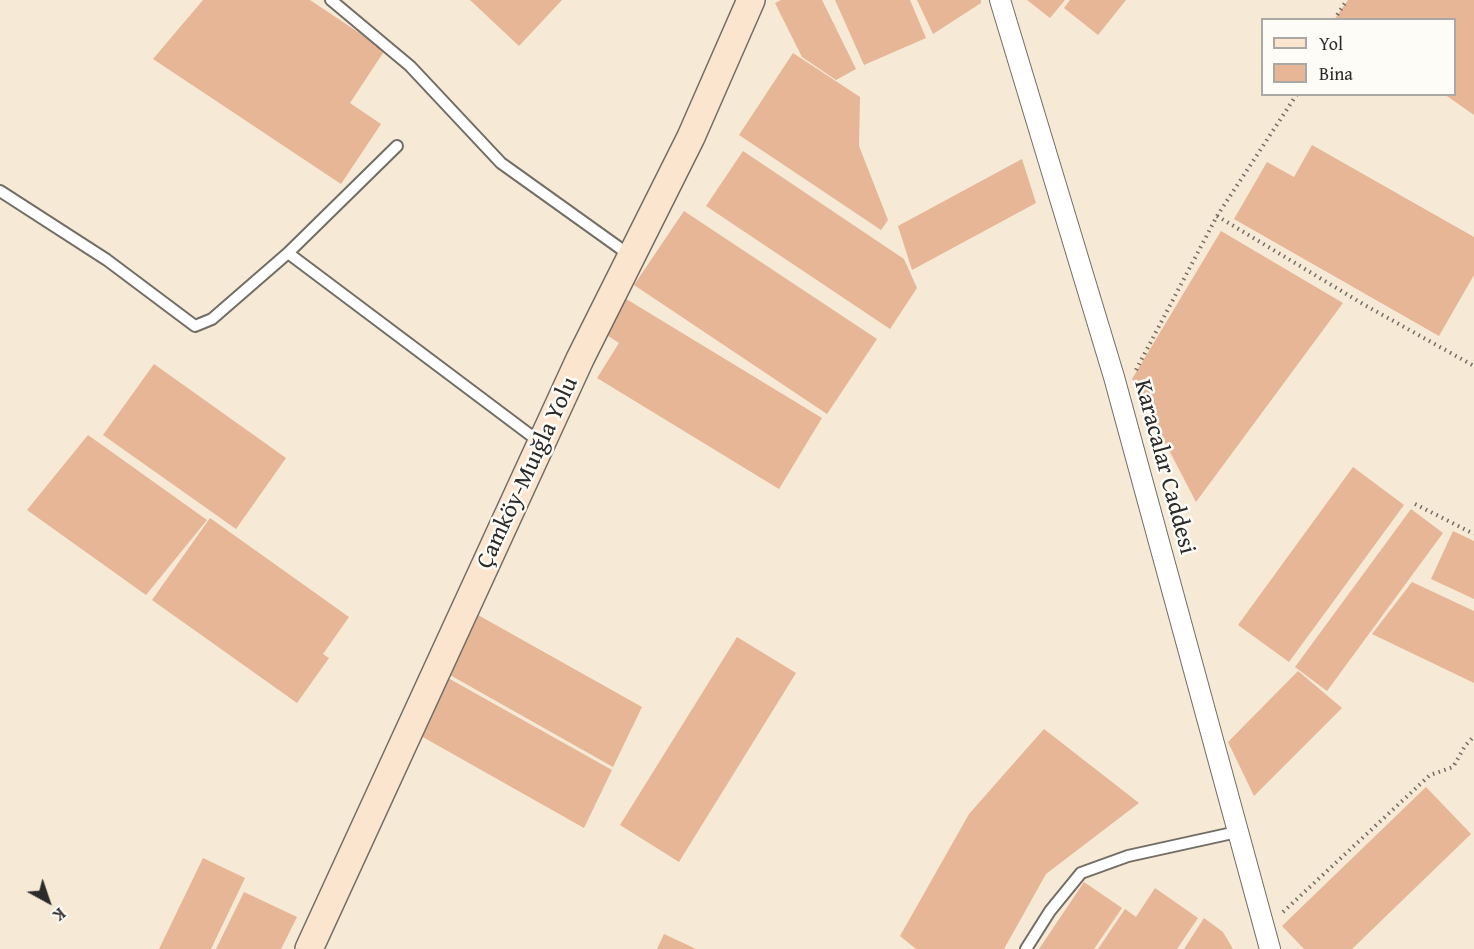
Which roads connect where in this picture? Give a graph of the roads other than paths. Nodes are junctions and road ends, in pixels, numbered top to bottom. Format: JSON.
{"nodes":[{"id":1,"x":331,"y":0,"type":"edge"},
{"id":2,"x":751,"y":0,"type":"edge"},
{"id":3,"x":1000,"y":0,"type":"edge"},
{"id":4,"x":397,"y":146,"type":"dead end"},
{"id":5,"x":0,"y":191,"type":"edge"},
{"id":6,"x":288,"y":253,"type":"junction"},
{"id":7,"x":632,"y":256,"type":"junction"},
{"id":8,"x":541,"y":443,"type":"junction"},
{"id":9,"x":1237,"y":832,"type":"junction"},
{"id":10,"x":309,"y":949,"type":"edge"},
{"id":11,"x":1026,"y":949,"type":"edge"},
{"id":12,"x":1270,"y":949,"type":"edge"}],
"edges":[{"from":1,"to":7,"type":"lane"},
{"from":2,"to":7,"type":"street","name":"Çamköy-Muığla Yolu"},
{"from":3,"to":9,"type":"street","name":"Karacalar Caddesi"},
{"from":4,"to":6,"type":"lane"},
{"from":5,"to":6,"type":"lane"},
{"from":6,"to":8,"type":"lane"},
{"from":7,"to":8,"type":"street","name":"Çamköy-Muığla Yolu"},
{"from":8,"to":10,"type":"street","name":"Çamköy-Muığla Yolu"},
{"from":9,"to":11,"type":"lane"},
{"from":9,"to":12,"type":"street","name":"Karacalar Caddesi"}]}
